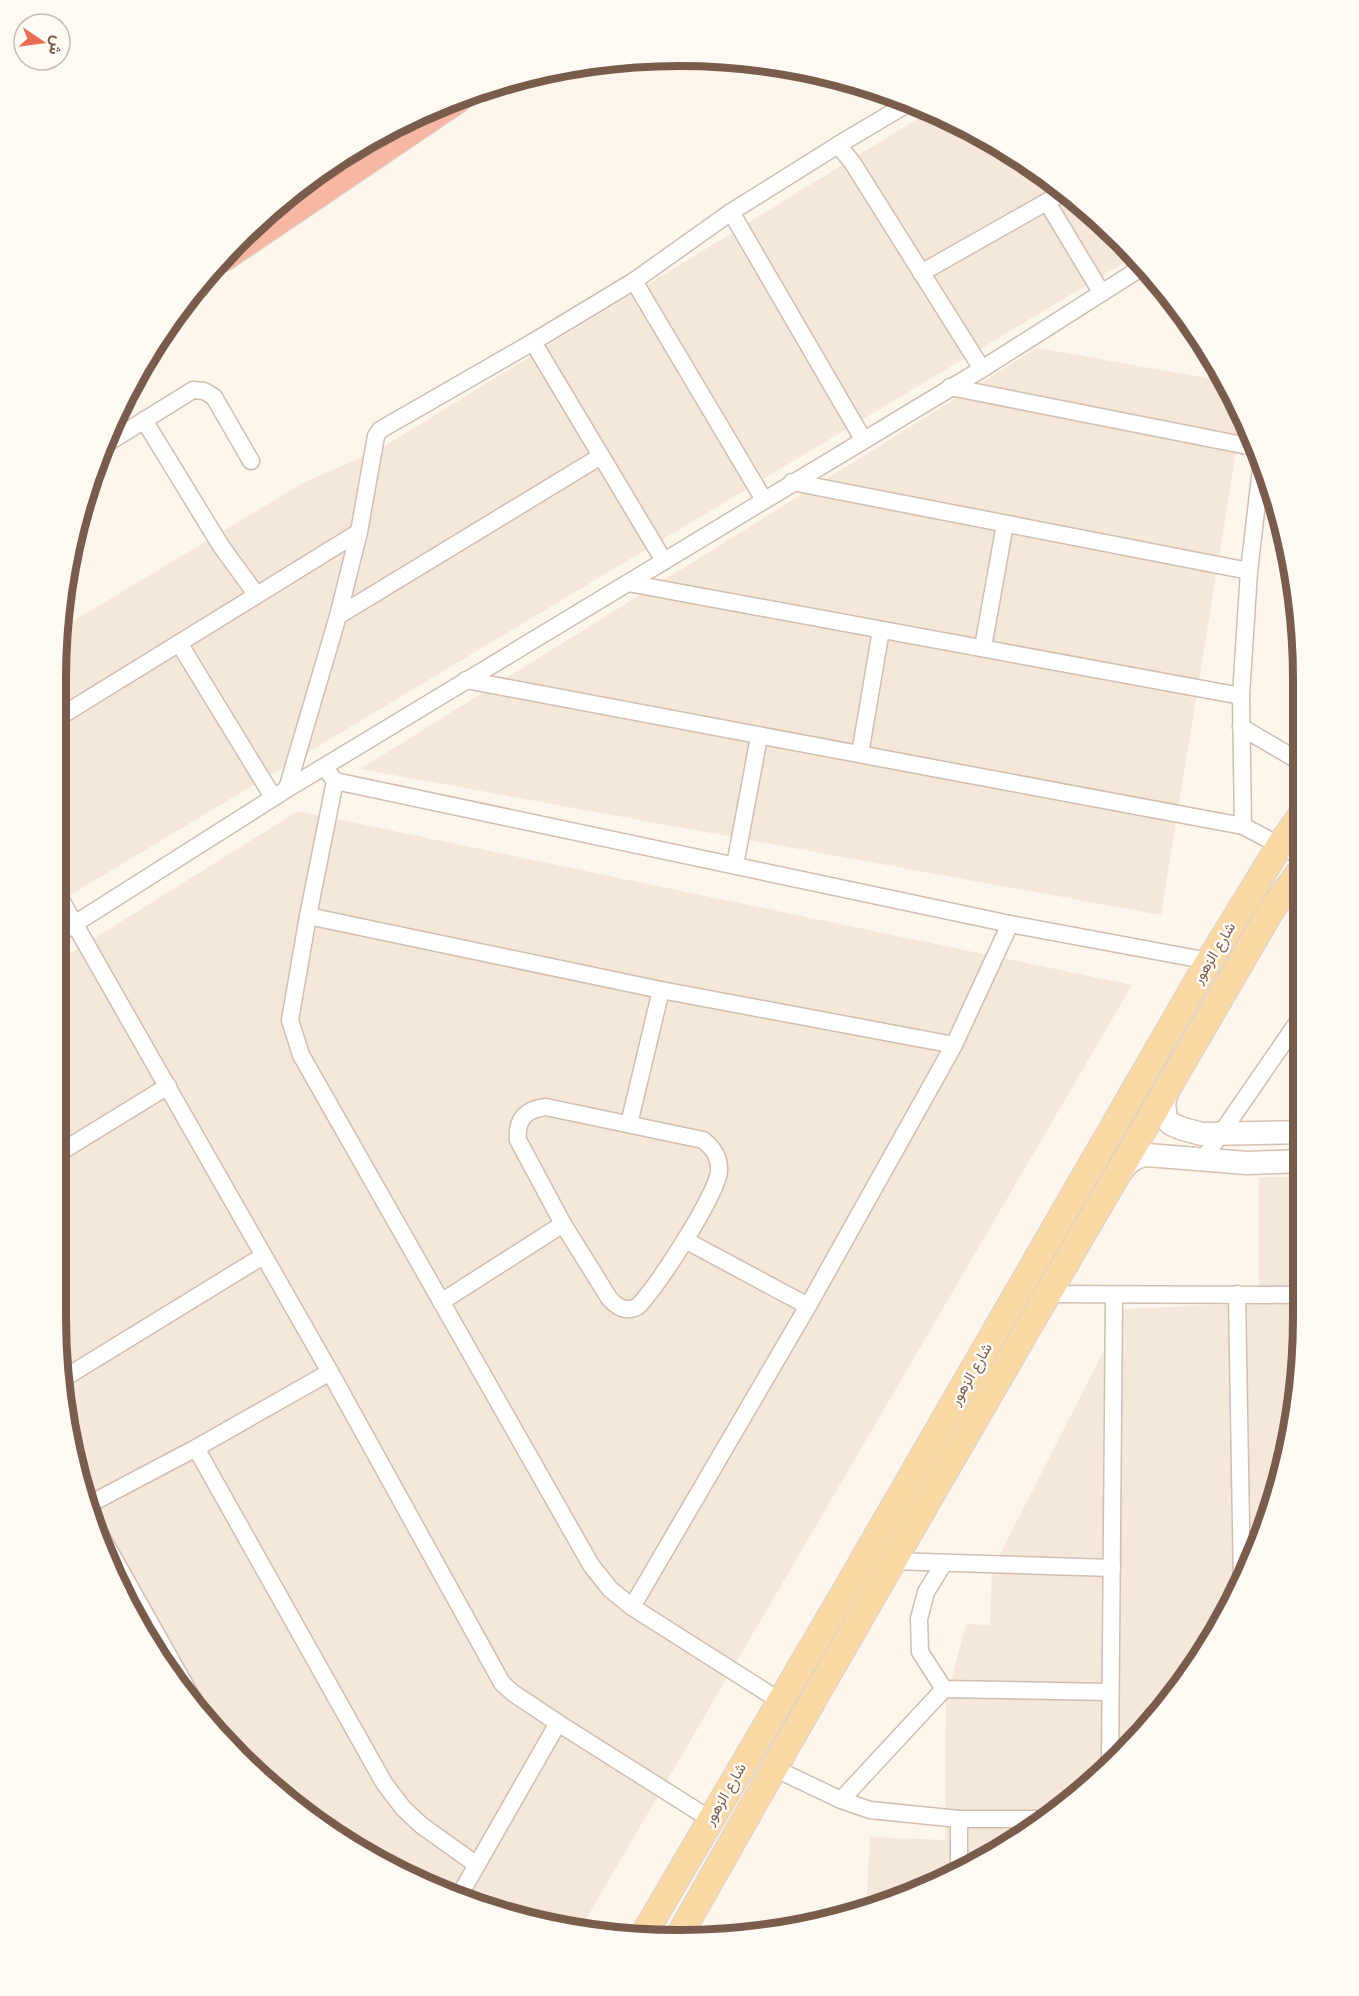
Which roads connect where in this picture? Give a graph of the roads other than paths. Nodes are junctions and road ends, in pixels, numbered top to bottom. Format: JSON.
{"nodes":[{"id":1,"x":900,"y":108,"type":"edge"},
{"id":2,"x":416,"y":125,"type":"edge"},
{"id":3,"x":838,"y":145,"type":"junction"},
{"id":4,"x":1057,"y":196,"type":"edge"},
{"id":5,"x":1047,"y":202,"type":"junction"},
{"id":6,"x":731,"y":212,"type":"junction"},
{"id":7,"x":267,"y":226,"type":"edge"},
{"id":8,"x":1137,"y":270,"type":"edge"},
{"id":9,"x":921,"y":273,"type":"junction"},
{"id":10,"x":634,"y":281,"type":"junction"},
{"id":11,"x":1101,"y":292,"type":"junction"},
{"id":12,"x":532,"y":342,"type":"junction"},
{"id":13,"x":982,"y":369,"type":"junction"},
{"id":14,"x":951,"y":387,"type":"junction"},
{"id":15,"x":144,"y":420,"type":"junction"},
{"id":16,"x":116,"y":438,"type":"edge"},
{"id":17,"x":864,"y":440,"type":"junction"},
{"id":18,"x":1246,"y":446,"type":"edge"},
{"id":19,"x":601,"y":456,"type":"junction"},
{"id":20,"x":251,"y":461,"type":"dead end"},
{"id":21,"x":1260,"y":481,"type":"edge"},
{"id":22,"x":792,"y":483,"type":"junction"},
{"id":23,"x":764,"y":500,"type":"junction"},
{"id":24,"x":1005,"y":524,"type":"junction"},
{"id":25,"x":359,"y":532,"type":"junction"},
{"id":26,"x":664,"y":561,"type":"junction"},
{"id":27,"x":1249,"y":571,"type":"junction"},
{"id":28,"x":628,"y":583,"type":"junction"},
{"id":29,"x":256,"y":594,"type":"junction"},
{"id":30,"x":338,"y":616,"type":"junction"},
{"id":31,"x":881,"y":630,"type":"junction"},
{"id":32,"x":179,"y":643,"type":"junction"},
{"id":33,"x":982,"y":647,"type":"junction"},
{"id":34,"x":466,"y":680,"type":"junction"},
{"id":35,"x":1241,"y":696,"type":"junction"},
{"id":36,"x":66,"y":713,"type":"edge"},
{"id":37,"x":1241,"y":727,"type":"junction"},
{"id":38,"x":759,"y":737,"type":"junction"},
{"id":39,"x":860,"y":754,"type":"junction"},
{"id":40,"x":1293,"y":758,"type":"edge"},
{"id":41,"x":324,"y":767,"type":"junction"},
{"id":42,"x":335,"y":781,"type":"junction"},
{"id":43,"x":280,"y":793,"type":"junction"},
{"id":44,"x":1244,"y":826,"type":"junction"},
{"id":45,"x":1293,"y":827,"type":"edge"},
{"id":46,"x":1280,"y":845,"type":"junction"},
{"id":47,"x":1293,"y":852,"type":"edge"},
{"id":48,"x":735,"y":865,"type":"junction"},
{"id":49,"x":1293,"y":881,"type":"edge"},
{"id":50,"x":66,"y":909,"type":"edge"},
{"id":51,"x":308,"y":916,"type":"junction"},
{"id":52,"x":75,"y":924,"type":"junction"},
{"id":53,"x":1010,"y":924,"type":"junction"},
{"id":54,"x":66,"y":930,"type":"edge"},
{"id":55,"x":1209,"y":961,"type":"junction"},
{"id":56,"x":661,"y":990,"type":"junction"},
{"id":57,"x":1293,"y":1029,"type":"edge"},
{"id":58,"x":954,"y":1045,"type":"junction"},
{"id":59,"x":1170,"y":1084,"type":"junction"},
{"id":60,"x":168,"y":1086,"type":"junction"},
{"id":61,"x":629,"y":1124,"type":"junction"},
{"id":62,"x":1293,"y":1132,"type":"edge"},
{"id":63,"x":1221,"y":1133,"type":"junction"},
{"id":64,"x":66,"y":1148,"type":"edge"},
{"id":65,"x":1202,"y":1161,"type":"junction"},
{"id":66,"x":1293,"y":1161,"type":"edge"},
{"id":67,"x":1116,"y":1178,"type":"junction"},
{"id":68,"x":563,"y":1224,"type":"junction"},
{"id":69,"x":686,"y":1240,"type":"junction"},
{"id":70,"x":263,"y":1256,"type":"junction"},
{"id":71,"x":1047,"y":1294,"type":"junction"},
{"id":72,"x":1237,"y":1294,"type":"junction"},
{"id":73,"x":1114,"y":1295,"type":"junction"},
{"id":74,"x":1293,"y":1295,"type":"edge"},
{"id":75,"x":441,"y":1302,"type":"junction"},
{"id":76,"x":808,"y":1306,"type":"junction"},
{"id":77,"x":330,"y":1372,"type":"junction"},
{"id":78,"x":69,"y":1375,"type":"edge"},
{"id":79,"x":195,"y":1448,"type":"junction"},
{"id":80,"x":95,"y":1501,"type":"edge"},
{"id":81,"x":893,"y":1561,"type":"junction"},
{"id":82,"x":1242,"y":1561,"type":"edge"},
{"id":83,"x":944,"y":1563,"type":"junction"},
{"id":84,"x":1112,"y":1568,"type":"junction"},
{"id":85,"x":124,"y":1577,"type":"edge"},
{"id":86,"x":632,"y":1607,"type":"junction"},
{"id":87,"x":170,"y":1659,"type":"edge"},
{"id":88,"x":945,"y":1689,"type":"junction"},
{"id":89,"x":1110,"y":1692,"type":"junction"},
{"id":90,"x":780,"y":1701,"type":"junction"},
{"id":91,"x":558,"y":1724,"type":"junction"},
{"id":92,"x":1110,"y":1753,"type":"edge"},
{"id":93,"x":774,"y":1768,"type":"junction"},
{"id":94,"x":841,"y":1800,"type":"junction"},
{"id":95,"x":710,"y":1819,"type":"junction"},
{"id":96,"x":959,"y":1819,"type":"junction"},
{"id":97,"x":1031,"y":1819,"type":"edge"},
{"id":98,"x":959,"y":1863,"type":"edge"},
{"id":99,"x":477,"y":1865,"type":"junction"},
{"id":100,"x":463,"y":1890,"type":"edge"},
{"id":101,"x":647,"y":1929,"type":"edge"},
{"id":102,"x":682,"y":1930,"type":"edge"}],
"edges":[{"from":1,"to":3,"type":"street"},
{"from":2,"to":7,"type":"highway"},
{"from":3,"to":6,"type":"street"},
{"from":3,"to":9,"type":"street"},
{"from":4,"to":5,"type":"street"},
{"from":5,"to":9,"type":"street"},
{"from":5,"to":11,"type":"street"},
{"from":6,"to":10,"type":"street"},
{"from":6,"to":17,"type":"street"},
{"from":8,"to":11,"type":"street"},
{"from":9,"to":13,"type":"street"},
{"from":10,"to":12,"type":"street"},
{"from":10,"to":23,"type":"street"},
{"from":11,"to":13,"type":"street"},
{"from":12,"to":19,"type":"street"},
{"from":12,"to":25,"type":"street"},
{"from":13,"to":14,"type":"street"},
{"from":14,"to":17,"type":"street"},
{"from":14,"to":18,"type":"street"},
{"from":15,"to":16,"type":"street"},
{"from":15,"to":20,"type":"street"},
{"from":15,"to":29,"type":"street"},
{"from":17,"to":22,"type":"street"},
{"from":19,"to":26,"type":"street"},
{"from":19,"to":30,"type":"street"},
{"from":21,"to":27,"type":"street"},
{"from":22,"to":23,"type":"street"},
{"from":22,"to":24,"type":"street"},
{"from":23,"to":26,"type":"street"},
{"from":24,"to":27,"type":"street"},
{"from":24,"to":33,"type":"street"},
{"from":25,"to":29,"type":"street"},
{"from":25,"to":30,"type":"street"},
{"from":26,"to":28,"type":"street"},
{"from":27,"to":35,"type":"street"},
{"from":28,"to":31,"type":"street"},
{"from":28,"to":34,"type":"street"},
{"from":29,"to":32,"type":"street"},
{"from":30,"to":43,"type":"street"},
{"from":31,"to":33,"type":"street"},
{"from":31,"to":39,"type":"street"},
{"from":32,"to":36,"type":"street"},
{"from":32,"to":43,"type":"street"},
{"from":33,"to":35,"type":"street"},
{"from":34,"to":38,"type":"street"},
{"from":34,"to":41,"type":"street"},
{"from":35,"to":37,"type":"street"},
{"from":37,"to":40,"type":"street"},
{"from":37,"to":44,"type":"street"},
{"from":38,"to":39,"type":"street"},
{"from":38,"to":48,"type":"street"},
{"from":39,"to":44,"type":"street"},
{"from":41,"to":42,"type":"street"},
{"from":41,"to":43,"type":"street"},
{"from":42,"to":48,"type":"street"},
{"from":42,"to":51,"type":"street"},
{"from":43,"to":52,"type":"street"},
{"from":44,"to":46,"type":"street"},
{"from":45,"to":46,"type":"main road","name":"شارع الزهور"},
{"from":46,"to":47,"type":"street"},
{"from":46,"to":55,"type":"main road","name":"شارع الزهور"},
{"from":48,"to":53,"type":"street"},
{"from":49,"to":59,"type":"main road","name":"شارع الزهور"},
{"from":50,"to":52,"type":"street"},
{"from":51,"to":56,"type":"street"},
{"from":51,"to":75,"type":"street"},
{"from":52,"to":54,"type":"street"},
{"from":52,"to":60,"type":"street"},
{"from":53,"to":55,"type":"street"},
{"from":53,"to":58,"type":"street"},
{"from":55,"to":90,"type":"main road","name":"شارع الزهور"},
{"from":56,"to":58,"type":"street"},
{"from":56,"to":61,"type":"street"},
{"from":57,"to":63,"type":"street"},
{"from":58,"to":76,"type":"street"},
{"from":59,"to":63,"type":"street"},
{"from":59,"to":67,"type":"main road","name":"شارع الزهور"},
{"from":60,"to":64,"type":"street"},
{"from":60,"to":70,"type":"street"},
{"from":61,"to":68,"type":"street"},
{"from":61,"to":69,"type":"street"},
{"from":62,"to":63,"type":"street"},
{"from":63,"to":65,"type":"street"},
{"from":65,"to":66,"type":"street"},
{"from":65,"to":67,"type":"street"},
{"from":67,"to":71,"type":"main road","name":"شارع الزهور"},
{"from":68,"to":69,"type":"street"},
{"from":68,"to":75,"type":"street"},
{"from":69,"to":76,"type":"street"},
{"from":70,"to":77,"type":"street"},
{"from":70,"to":78,"type":"street"},
{"from":71,"to":73,"type":"street"},
{"from":71,"to":81,"type":"main road","name":"شارع الزهور"},
{"from":72,"to":73,"type":"street"},
{"from":72,"to":74,"type":"street"},
{"from":72,"to":82,"type":"street"},
{"from":73,"to":84,"type":"street"},
{"from":75,"to":86,"type":"street"},
{"from":76,"to":86,"type":"street"},
{"from":77,"to":79,"type":"street"},
{"from":77,"to":91,"type":"street"},
{"from":79,"to":80,"type":"street"},
{"from":79,"to":99,"type":"street"},
{"from":81,"to":83,"type":"street"},
{"from":81,"to":93,"type":"main road","name":"شارع الزهور"},
{"from":83,"to":84,"type":"street"},
{"from":83,"to":88,"type":"street"},
{"from":84,"to":89,"type":"street"},
{"from":85,"to":87,"type":"street"},
{"from":86,"to":90,"type":"street"},
{"from":88,"to":89,"type":"street"},
{"from":88,"to":94,"type":"street"},
{"from":89,"to":92,"type":"street"},
{"from":90,"to":95,"type":"main road","name":"شارع الزهور"},
{"from":91,"to":95,"type":"street"},
{"from":91,"to":99,"type":"street"},
{"from":93,"to":94,"type":"street"},
{"from":93,"to":102,"type":"main road","name":"شارع الزهور"},
{"from":94,"to":96,"type":"street"},
{"from":95,"to":101,"type":"main road","name":"شارع الزهور"},
{"from":96,"to":97,"type":"street"},
{"from":96,"to":98,"type":"street"},
{"from":99,"to":100,"type":"street"}]}
